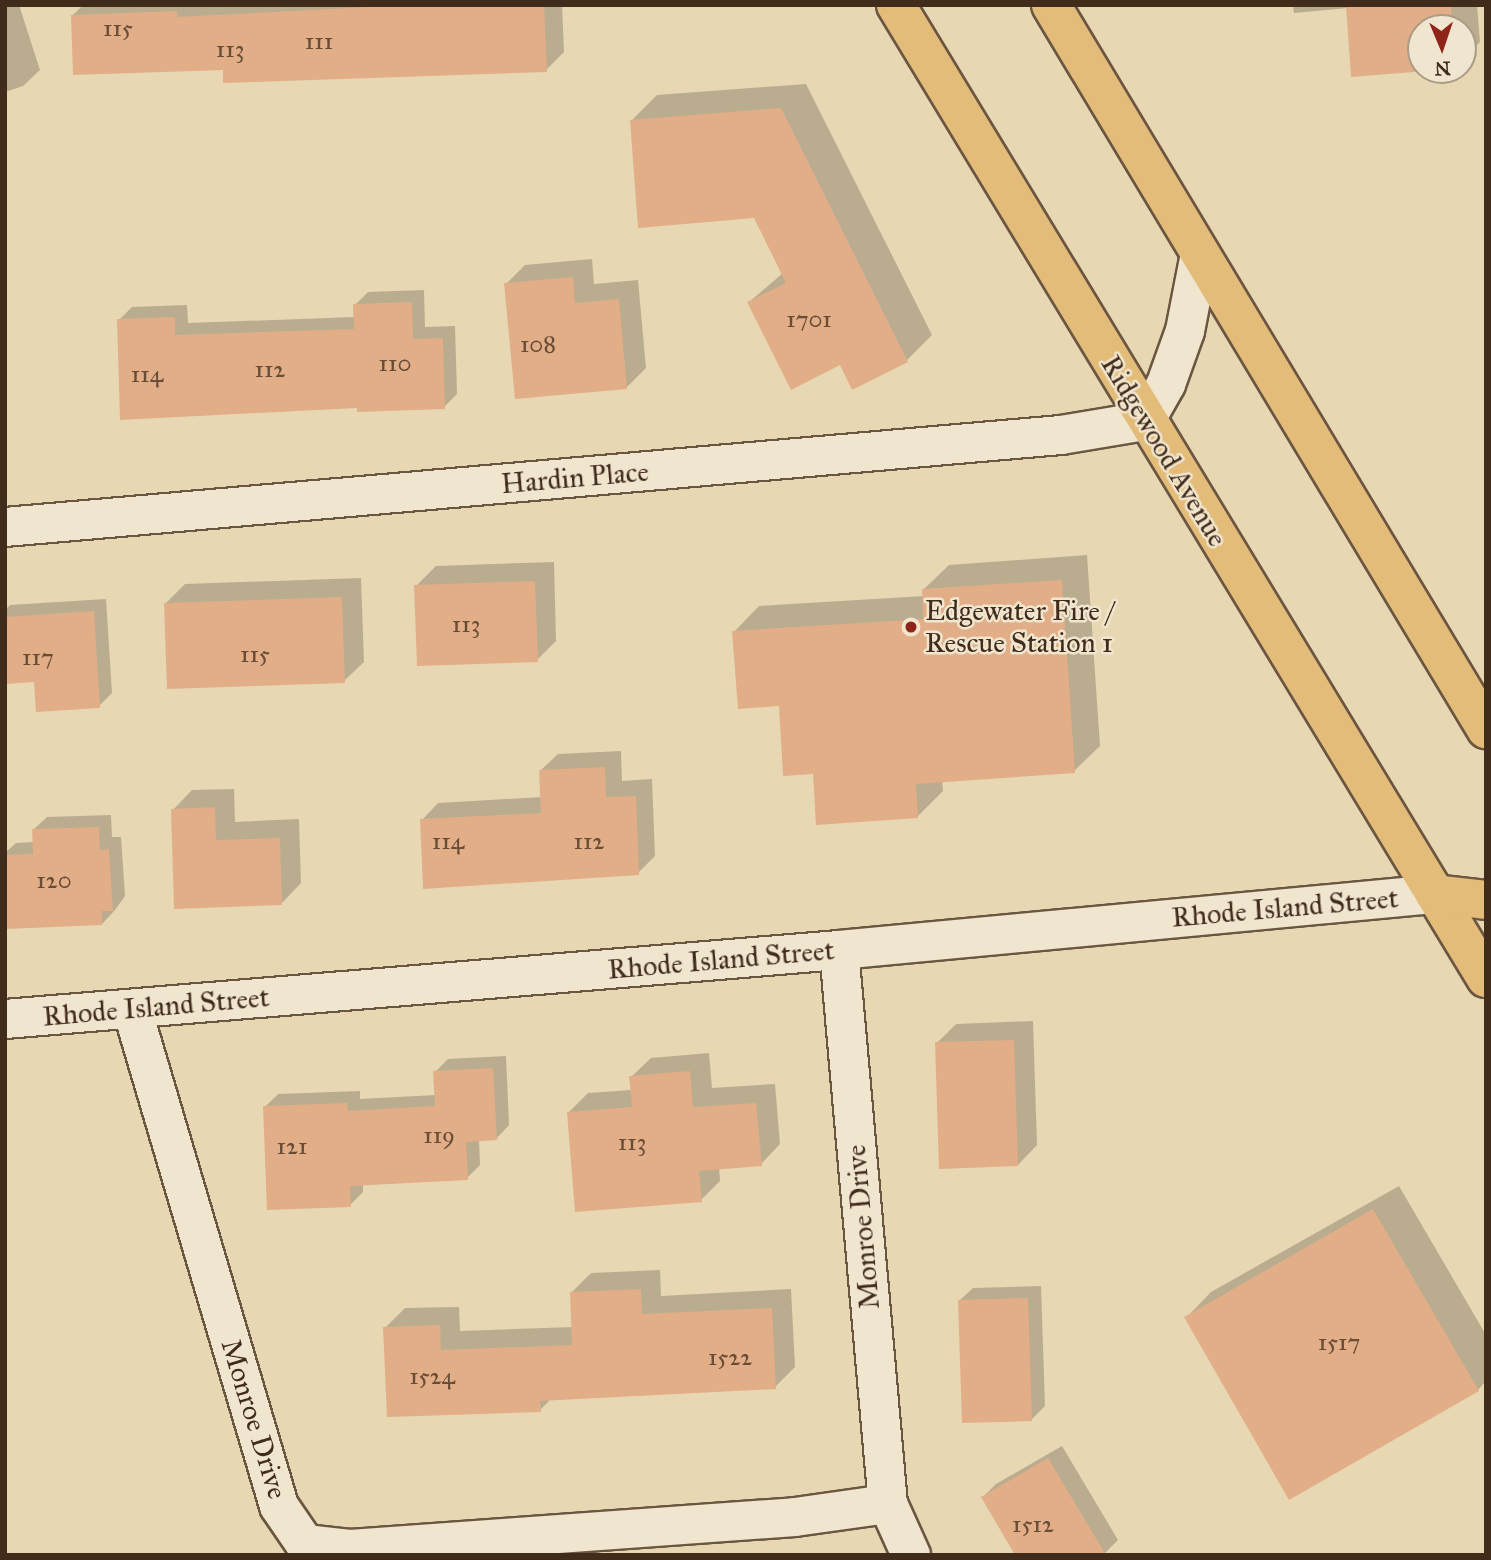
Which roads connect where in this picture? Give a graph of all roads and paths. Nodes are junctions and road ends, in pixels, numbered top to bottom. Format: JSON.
{"nodes":[{"id":1,"x":896,"y":5,"type":"edge"},
{"id":2,"x":1051,"y":5,"type":"edge"},
{"id":3,"x":1200,"y":254,"type":"junction"},
{"id":4,"x":1145,"y":421,"type":"junction"},
{"id":5,"x":5,"y":527,"type":"edge"},
{"id":6,"x":1486,"y":729,"type":"edge"},
{"id":7,"x":1436,"y":894,"type":"junction"},
{"id":8,"x":1486,"y":900,"type":"edge"},
{"id":9,"x":839,"y":950,"type":"junction"},
{"id":10,"x":1486,"y":978,"type":"edge"},
{"id":11,"x":132,"y":1009,"type":"junction"},
{"id":12,"x":5,"y":1019,"type":"edge"},
{"id":13,"x":888,"y":1504,"type":"junction"},
{"id":14,"x":911,"y":1555,"type":"edge"}],
"edges":[{"from":1,"to":4,"type":"main road","name":"Ridgewood Avenue"},
{"from":2,"to":3,"type":"main road"},
{"from":3,"to":4,"type":"street"},
{"from":3,"to":6,"type":"main road"},
{"from":4,"to":5,"type":"street","name":"Hardin Place"},
{"from":4,"to":7,"type":"main road","name":"Ridgewood Avenue"},
{"from":7,"to":8,"type":"main road"},
{"from":7,"to":9,"type":"street","name":"Rhode Island Street"},
{"from":7,"to":10,"type":"main road","name":"Ridgewood Avenue"},
{"from":9,"to":11,"type":"street","name":"Rhode Island Street"},
{"from":9,"to":13,"type":"street","name":"Monroe Drive"},
{"from":11,"to":12,"type":"street","name":"Rhode Island Street"},
{"from":11,"to":13,"type":"street","name":"Monroe Drive"},
{"from":13,"to":14,"type":"street","name":"Monroe Drive"}]}
